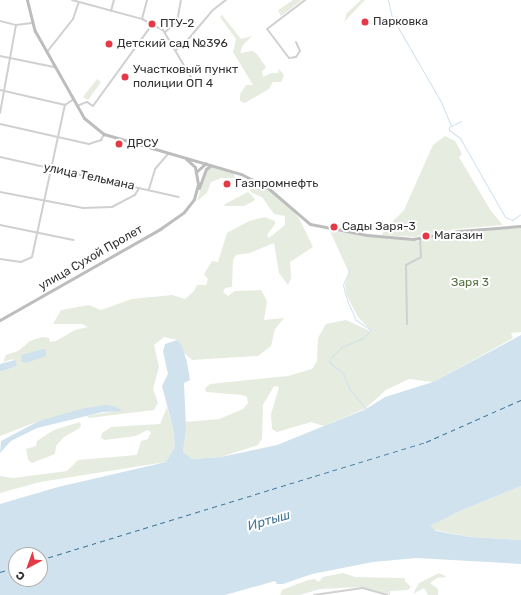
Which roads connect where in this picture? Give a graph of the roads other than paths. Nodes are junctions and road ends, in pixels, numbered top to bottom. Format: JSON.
{"nodes":[{"id":1,"x":27,"y":0,"type":"edge"},
{"id":2,"x":72,"y":0,"type":"edge"},
{"id":3,"x":114,"y":0,"type":"edge"},
{"id":4,"x":147,"y":0,"type":"edge"},
{"id":5,"x":182,"y":0,"type":"edge"},
{"id":6,"x":226,"y":0,"type":"edge"},
{"id":7,"x":305,"y":0,"type":"edge"},
{"id":8,"x":79,"y":2,"type":"junction"},
{"id":9,"x":111,"y":10,"type":"junction"},
{"id":10,"x":142,"y":19,"type":"junction"},
{"id":11,"x":0,"y":21,"type":"edge"},
{"id":12,"x":32,"y":23,"type":"junction"},
{"id":13,"x":16,"y":25,"type":"junction"},
{"id":14,"x":151,"y":26,"type":"junction"},
{"id":15,"x":165,"y":32,"type":"junction"},
{"id":16,"x":296,"y":42,"type":"dead end"},
{"id":17,"x":176,"y":50,"type":"junction"},
{"id":18,"x":47,"y":52,"type":"junction"},
{"id":19,"x":0,"y":56,"type":"edge"},
{"id":20,"x":10,"y":58,"type":"junction"},
{"id":21,"x":55,"y":67,"type":"junction"},
{"id":22,"x":195,"y":84,"type":"dead end"},
{"id":23,"x":0,"y":90,"type":"edge"},
{"id":24,"x":4,"y":91,"type":"junction"},
{"id":25,"x":74,"y":100,"type":"junction"},
{"id":26,"x":65,"y":105,"type":"junction"},
{"id":27,"x":77,"y":106,"type":"junction"},
{"id":28,"x":0,"y":113,"type":"edge"},
{"id":29,"x":0,"y":124,"type":"edge"},
{"id":30,"x":104,"y":134,"type":"junction"},
{"id":31,"x":59,"y":137,"type":"junction"},
{"id":32,"x":170,"y":153,"type":"junction"},
{"id":33,"x":0,"y":157,"type":"edge"},
{"id":34,"x":185,"y":158,"type":"junction"},
{"id":35,"x":206,"y":164,"type":"junction"},
{"id":36,"x":214,"y":166,"type":"junction"},
{"id":37,"x":52,"y":169,"type":"junction"},
{"id":38,"x":196,"y":172,"type":"junction"},
{"id":39,"x":139,"y":188,"type":"junction"},
{"id":40,"x":148,"y":190,"type":"junction"},
{"id":41,"x":0,"y":192,"type":"edge"},
{"id":42,"x":197,"y":192,"type":"junction"},
{"id":43,"x":179,"y":197,"type":"dead end"},
{"id":44,"x":45,"y":200,"type":"junction"},
{"id":45,"x":0,"y":225,"type":"edge"},
{"id":46,"x":521,"y":226,"type":"edge"},
{"id":47,"x":38,"y":232,"type":"junction"},
{"id":48,"x":420,"y":239,"type":"junction"},
{"id":49,"x":73,"y":240,"type":"dead end"},
{"id":50,"x":0,"y":259,"type":"edge"},
{"id":51,"x":0,"y":320,"type":"edge"},
{"id":52,"x":407,"y":324,"type":"dead end"},
{"id":53,"x":314,"y":595,"type":"edge"},
{"id":54,"x":387,"y":595,"type":"edge"}],
"edges":[{"from":1,"to":12,"type":"main road"},
{"from":2,"to":8,"type":"street"},
{"from":3,"to":9,"type":"street"},
{"from":4,"to":10,"type":"street"},
{"from":5,"to":15,"type":"street"},
{"from":6,"to":17,"type":"street"},
{"from":7,"to":16,"type":"street"},
{"from":8,"to":9,"type":"street"},
{"from":8,"to":18,"type":"street"},
{"from":9,"to":10,"type":"street"},
{"from":10,"to":14,"type":"street"},
{"from":11,"to":13,"type":"street"},
{"from":12,"to":13,"type":"street"},
{"from":12,"to":18,"type":"main road"},
{"from":13,"to":20,"type":"street"},
{"from":14,"to":15,"type":"street"},
{"from":14,"to":27,"type":"street"},
{"from":15,"to":17,"type":"street"},
{"from":17,"to":22,"type":"street"},
{"from":18,"to":21,"type":"main road"},
{"from":19,"to":20,"type":"street"},
{"from":20,"to":21,"type":"street"},
{"from":20,"to":24,"type":"street"},
{"from":21,"to":25,"type":"main road"},
{"from":23,"to":24,"type":"street"},
{"from":24,"to":26,"type":"street"},
{"from":24,"to":28,"type":"street"},
{"from":25,"to":26,"type":"street"},
{"from":25,"to":27,"type":"main road"},
{"from":26,"to":31,"type":"street"},
{"from":27,"to":30,"type":"main road"},
{"from":29,"to":31,"type":"street"},
{"from":30,"to":31,"type":"street"},
{"from":30,"to":32,"type":"main road"},
{"from":31,"to":37,"type":"street"},
{"from":32,"to":34,"type":"main road"},
{"from":32,"to":40,"type":"street"},
{"from":33,"to":37,"type":"street","name":"улица Тельмана"},
{"from":34,"to":35,"type":"main road"},
{"from":34,"to":38,"type":"main road"},
{"from":35,"to":36,"type":"main road"},
{"from":35,"to":38,"type":"main road"},
{"from":36,"to":42,"type":"main road"},
{"from":36,"to":48,"type":"main road"},
{"from":37,"to":39,"type":"street","name":"улица Тельмана"},
{"from":37,"to":44,"type":"street"},
{"from":38,"to":42,"type":"main road"},
{"from":39,"to":40,"type":"street","name":"улица Тельмана"},
{"from":39,"to":44,"type":"street"},
{"from":40,"to":43,"type":"street","name":"улица Тельмана"},
{"from":41,"to":44,"type":"street"},
{"from":42,"to":51,"type":"main road","name":"улица Сухой Пролет"},
{"from":44,"to":47,"type":"street"},
{"from":45,"to":47,"type":"street"},
{"from":46,"to":48,"type":"main road"},
{"from":47,"to":49,"type":"street"},
{"from":47,"to":50,"type":"street"},
{"from":48,"to":52,"type":"street"},
{"from":53,"to":54,"type":"street"}]}
